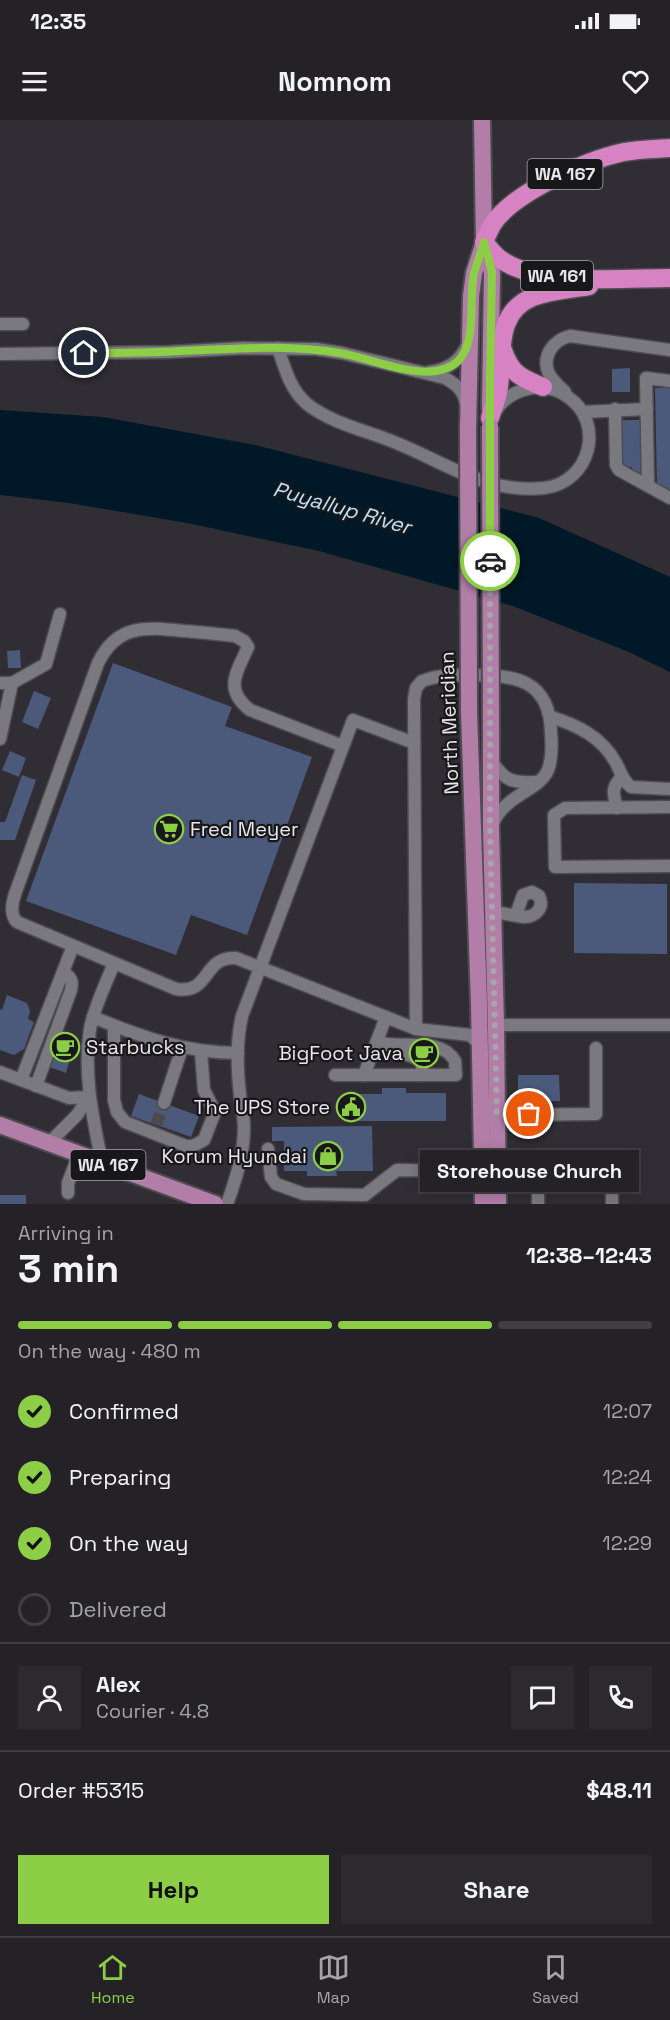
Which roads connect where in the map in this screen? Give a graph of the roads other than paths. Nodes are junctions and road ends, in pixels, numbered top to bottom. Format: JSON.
{"nodes":[{"id":1,"x":482,"y":120,"type":"edge"},
{"id":2,"x":670,"y":148,"type":"edge"},
{"id":3,"x":484,"y":242,"type":"junction"},
{"id":4,"x":641,"y":278,"type":"junction"},
{"id":5,"x":670,"y":278,"type":"edge"},
{"id":6,"x":0,"y":324,"type":"edge"},
{"id":7,"x":23,"y":324,"type":"dead end"},
{"id":8,"x":470,"y":340,"type":"junction"},
{"id":9,"x":278,"y":348,"type":"junction"},
{"id":10,"x":502,"y":348,"type":"junction"},
{"id":11,"x":670,"y":350,"type":"edge"},
{"id":12,"x":0,"y":354,"type":"edge"},
{"id":13,"x":416,"y":372,"type":"junction"},
{"id":14,"x":670,"y":381,"type":"edge"},
{"id":15,"x":543,"y":387,"type":"junction"},
{"id":16,"x":573,"y":400,"type":"junction"},
{"id":17,"x":615,"y":409,"type":"junction"},
{"id":18,"x":647,"y":409,"type":"junction"},
{"id":19,"x":583,"y":412,"type":"junction"},
{"id":20,"x":468,"y":422,"type":"junction"},
{"id":21,"x":490,"y":422,"type":"junction"},
{"id":22,"x":648,"y":485,"type":"junction"},
{"id":23,"x":670,"y":498,"type":"edge"},
{"id":24,"x":60,"y":614,"type":"dead end"},
{"id":25,"x":6,"y":683,"type":"edge"},
{"id":26,"x":551,"y":717,"type":"junction"},
{"id":27,"x":0,"y":735,"type":"edge"},
{"id":28,"x":414,"y":743,"type":"junction"},
{"id":29,"x":343,"y":746,"type":"junction"},
{"id":30,"x":491,"y":760,"type":"junction"},
{"id":31,"x":622,"y":777,"type":"junction"},
{"id":32,"x":538,"y":782,"type":"junction"},
{"id":33,"x":670,"y":789,"type":"edge"},
{"id":34,"x":617,"y":807,"type":"junction"},
{"id":35,"x":670,"y":807,"type":"edge"},
{"id":36,"x":490,"y":829,"type":"junction"},
{"id":37,"x":670,"y":866,"type":"edge"},
{"id":38,"x":494,"y":912,"type":"junction"},
{"id":39,"x":516,"y":915,"type":"dead end"},
{"id":40,"x":73,"y":946,"type":"junction"},
{"id":41,"x":114,"y":963,"type":"junction"},
{"id":42,"x":261,"y":967,"type":"junction"},
{"id":43,"x":63,"y":972,"type":"junction"},
{"id":44,"x":479,"y":1004,"type":"junction"},
{"id":45,"x":93,"y":1017,"type":"junction"},
{"id":46,"x":386,"y":1017,"type":"junction"},
{"id":47,"x":496,"y":1025,"type":"junction"},
{"id":48,"x":670,"y":1025,"type":"edge"},
{"id":49,"x":114,"y":1026,"type":"junction"},
{"id":50,"x":416,"y":1029,"type":"junction"},
{"id":51,"x":439,"y":1031,"type":"junction"},
{"id":52,"x":375,"y":1047,"type":"junction"},
{"id":53,"x":183,"y":1048,"type":"junction"},
{"id":54,"x":596,"y":1048,"type":"dead end"},
{"id":55,"x":481,"y":1050,"type":"junction"},
{"id":56,"x":201,"y":1052,"type":"junction"},
{"id":57,"x":238,"y":1053,"type":"junction"},
{"id":58,"x":0,"y":1072,"type":"edge"},
{"id":59,"x":364,"y":1075,"type":"junction"},
{"id":60,"x":421,"y":1075,"type":"junction"},
{"id":61,"x":334,"y":1076,"type":"dead end"},
{"id":62,"x":21,"y":1080,"type":"junction"},
{"id":63,"x":36,"y":1086,"type":"junction"},
{"id":64,"x":89,"y":1097,"type":"junction"},
{"id":65,"x":164,"y":1103,"type":"tunnel mouth"},
{"id":66,"x":497,"y":1115,"type":"junction"},
{"id":67,"x":0,"y":1125,"type":"edge"},
{"id":68,"x":49,"y":1143,"type":"junction"},
{"id":69,"x":268,"y":1149,"type":"dead end"},
{"id":70,"x":79,"y":1154,"type":"junction"},
{"id":71,"x":102,"y":1163,"type":"junction"},
{"id":72,"x":490,"y":1171,"type":"junction"},
{"id":73,"x":538,"y":1171,"type":"junction"},
{"id":74,"x":68,"y":1192,"type":"dead end"},
{"id":75,"x":180,"y":1198,"type":"edge"},
{"id":76,"x":321,"y":1199,"type":"edge"},
{"id":77,"x":487,"y":1203,"type":"edge"},
{"id":78,"x":215,"y":1204,"type":"edge"},
{"id":79,"x":227,"y":1204,"type":"edge"},
{"id":80,"x":538,"y":1204,"type":"edge"},
{"id":81,"x":612,"y":1204,"type":"edge"}],
"edges":[{"from":1,"to":3,"type":"main road","name":"North Meridian"},
{"from":2,"to":3,"type":"highway","number":"WA 167"},
{"from":3,"to":4,"type":"highway","number":"WA 161"},
{"from":3,"to":8,"type":"main road","name":"North Meridian","number":"WA 167"},
{"from":3,"to":21,"type":"main road","name":"North Meridian"},
{"from":4,"to":5,"type":"highway","number":"WA 161"},
{"from":4,"to":10,"type":"highway","number":"WA 167"},
{"from":6,"to":7,"type":"street"},
{"from":8,"to":13,"type":"street"},
{"from":8,"to":20,"type":"main road","name":"North Meridian","number":"WA 167"},
{"from":9,"to":12,"type":"street"},
{"from":9,"to":13,"type":"street"},
{"from":9,"to":19,"type":"street"},
{"from":10,"to":15,"type":"highway"},
{"from":10,"to":21,"type":"highway","number":"WA 167"},
{"from":11,"to":16,"type":"street"},
{"from":13,"to":20,"type":"street"},
{"from":14,"to":18,"type":"street"},
{"from":15,"to":16,"type":"street"},
{"from":15,"to":21,"type":"street"},
{"from":16,"to":19,"type":"street"},
{"from":17,"to":18,"type":"street"},
{"from":17,"to":19,"type":"street"},
{"from":17,"to":22,"type":"street"},
{"from":18,"to":22,"type":"street"},
{"from":20,"to":44,"type":"main road","name":"North Meridian","number":"WA 167","bridge":true},
{"from":21,"to":30,"type":"main road","name":"North Meridian","number":"WA 167","bridge":true},
{"from":22,"to":23,"type":"street"},
{"from":24,"to":25,"type":"street"},
{"from":25,"to":27,"type":"street"},
{"from":26,"to":28,"type":"street"},
{"from":26,"to":31,"type":"street"},
{"from":26,"to":32,"type":"street"},
{"from":28,"to":29,"type":"street"},
{"from":28,"to":50,"type":"street"},
{"from":29,"to":40,"type":"street"},
{"from":29,"to":42,"type":"street"},
{"from":30,"to":32,"type":"street"},
{"from":30,"to":36,"type":"main road","name":"North Meridian","number":"WA 167"},
{"from":31,"to":33,"type":"street"},
{"from":31,"to":34,"type":"street"},
{"from":32,"to":36,"type":"street"},
{"from":34,"to":35,"type":"street"},
{"from":34,"to":37,"type":"street"},
{"from":36,"to":38,"type":"main road","name":"North Meridian","number":"WA 167"},
{"from":38,"to":39,"type":"street"},
{"from":38,"to":47,"type":"main road","name":"North Meridian","number":"WA 167"},
{"from":40,"to":41,"type":"street"},
{"from":40,"to":43,"type":"street"},
{"from":41,"to":42,"type":"street"},
{"from":41,"to":45,"type":"street"},
{"from":42,"to":46,"type":"street"},
{"from":42,"to":57,"type":"street"},
{"from":43,"to":62,"type":"street"},
{"from":43,"to":63,"type":"street"},
{"from":44,"to":51,"type":"street"},
{"from":44,"to":55,"type":"main road","name":"North Meridian","number":"WA 167"},
{"from":45,"to":49,"type":"street"},
{"from":45,"to":64,"type":"street"},
{"from":46,"to":50,"type":"street"},
{"from":46,"to":52,"type":"street"},
{"from":47,"to":48,"type":"street"},
{"from":47,"to":66,"type":"main road","name":"North Meridian","number":"WA 167"},
{"from":49,"to":53,"type":"street"},
{"from":49,"to":56,"type":"street"},
{"from":50,"to":51,"type":"street"},
{"from":51,"to":55,"type":"street"},
{"from":52,"to":59,"type":"street"},
{"from":52,"to":60,"type":"street"},
{"from":52,"to":60,"type":"street"},
{"from":53,"to":56,"type":"street"},
{"from":53,"to":65,"type":"street"},
{"from":54,"to":66,"type":"street"},
{"from":55,"to":72,"type":"main road","name":"North Meridian","number":"WA 167"},
{"from":56,"to":57,"type":"street"},
{"from":57,"to":79,"type":"street"},
{"from":58,"to":62,"type":"street"},
{"from":59,"to":60,"type":"street"},
{"from":59,"to":61,"type":"street"},
{"from":62,"to":63,"type":"street"},
{"from":63,"to":64,"type":"street"},
{"from":64,"to":68,"type":"street"},
{"from":64,"to":71,"type":"street"},
{"from":66,"to":72,"type":"main road","name":"North Meridian","number":"WA 167"},
{"from":67,"to":68,"type":"main road","number":"WA 167"},
{"from":68,"to":70,"type":"main road","number":"WA 167"},
{"from":69,"to":76,"type":"street"},
{"from":70,"to":71,"type":"main road","number":"WA 167"},
{"from":70,"to":74,"type":"street"},
{"from":71,"to":75,"type":"main road","number":"WA 167"},
{"from":72,"to":73,"type":"street"},
{"from":72,"to":76,"type":"street"},
{"from":72,"to":77,"type":"main road","name":"North Meridian","number":"WA 167"},
{"from":73,"to":80,"type":"street"},
{"from":73,"to":81,"type":"street"},
{"from":75,"to":78,"type":"main road","number":"WA 167"}]}
